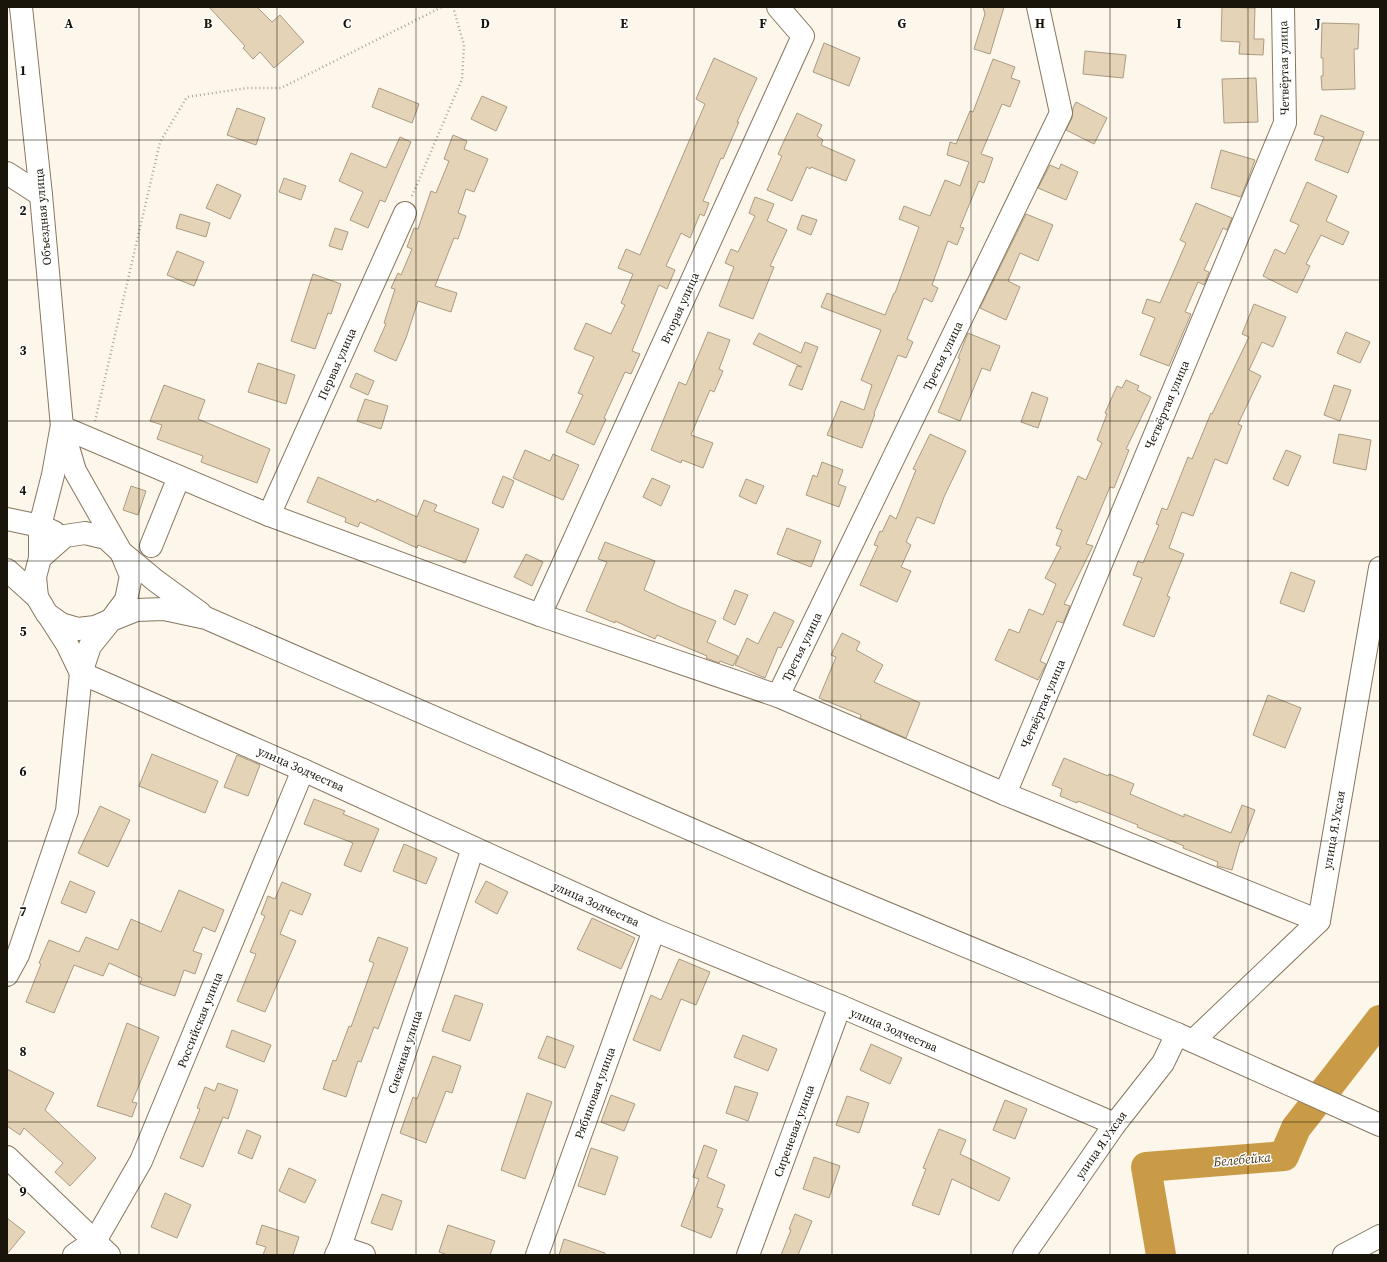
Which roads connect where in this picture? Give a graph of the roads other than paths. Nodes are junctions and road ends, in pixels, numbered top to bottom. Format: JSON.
{"nodes":[{"id":1,"x":21,"y":7,"type":"edge"},
{"id":2,"x":778,"y":7,"type":"edge"},
{"id":3,"x":1038,"y":7,"type":"edge"},
{"id":4,"x":1283,"y":7,"type":"edge"},
{"id":5,"x":7,"y":172,"type":"edge"},
{"id":6,"x":41,"y":194,"type":"junction"},
{"id":7,"x":404,"y":213,"type":"road end"},
{"id":8,"x":62,"y":427,"type":"junction"},
{"id":9,"x":179,"y":477,"type":"junction"},
{"id":10,"x":269,"y":515,"type":"junction"},
{"id":11,"x":7,"y":519,"type":"edge"},
{"id":12,"x":40,"y":526,"type":"junction"},
{"id":13,"x":65,"y":536,"type":"junction"},
{"id":14,"x":150,"y":546,"type":"dead end"},
{"id":15,"x":122,"y":552,"type":"junction"},
{"id":16,"x":40,"y":558,"type":"junction"},
{"id":17,"x":1380,"y":568,"type":"edge"},
{"id":18,"x":7,"y":570,"type":"edge"},
{"id":19,"x":42,"y":605,"type":"junction"},
{"id":20,"x":540,"y":615,"type":"junction"},
{"id":21,"x":206,"y":618,"type":"junction"},
{"id":22,"x":111,"y":620,"type":"junction"},
{"id":23,"x":81,"y":672,"type":"junction"},
{"id":24,"x":778,"y":696,"type":"junction"},
{"id":25,"x":303,"y":770,"type":"junction"},
{"id":26,"x":1005,"y":794,"type":"junction"},
{"id":27,"x":473,"y":848,"type":"junction"},
{"id":28,"x":1319,"y":921,"type":"junction"},
{"id":29,"x":654,"y":930,"type":"junction"},
{"id":30,"x":7,"y":975,"type":"edge"},
{"id":31,"x":840,"y":1006,"type":"junction"},
{"id":32,"x":1185,"y":1038,"type":"junction"},
{"id":33,"x":1115,"y":1124,"type":"junction"},
{"id":34,"x":1380,"y":1125,"type":"edge"},
{"id":35,"x":7,"y":1156,"type":"edge"},
{"id":36,"x":1380,"y":1236,"type":"edge"},
{"id":37,"x":102,"y":1248,"type":"edge"},
{"id":38,"x":338,"y":1251,"type":"edge"},
{"id":39,"x":74,"y":1255,"type":"edge"},
{"id":40,"x":364,"y":1255,"type":"edge"},
{"id":41,"x":537,"y":1255,"type":"edge"},
{"id":42,"x":748,"y":1255,"type":"edge"},
{"id":43,"x":1024,"y":1255,"type":"edge"},
{"id":44,"x":1344,"y":1255,"type":"edge"}],
"edges":[{"from":1,"to":6,"type":"street","name":"Объездная улица"},
{"from":2,"to":20,"type":"street","name":"Вторая улица"},
{"from":3,"to":24,"type":"street","name":"Третья улица"},
{"from":4,"to":26,"type":"street","name":"Четвёртая улица"},
{"from":5,"to":6,"type":"street"},
{"from":6,"to":8,"type":"street","name":"Объездная улица"},
{"from":7,"to":10,"type":"street","name":"Первая улица"},
{"from":8,"to":9,"type":"street"},
{"from":8,"to":12,"type":"street"},
{"from":8,"to":15,"type":"street"},
{"from":9,"to":10,"type":"street"},
{"from":9,"to":14,"type":"street"},
{"from":10,"to":20,"type":"street"},
{"from":11,"to":12,"type":"street"},
{"from":12,"to":13,"type":"street"},
{"from":12,"to":16,"type":"street"},
{"from":13,"to":15,"type":"street"},
{"from":13,"to":16,"type":"street"},
{"from":15,"to":21,"type":"street"},
{"from":15,"to":22,"type":"street"},
{"from":16,"to":19,"type":"street"},
{"from":17,"to":28,"type":"street","name":"улица Я.Ухсая"},
{"from":18,"to":19,"type":"street"},
{"from":19,"to":22,"type":"street"},
{"from":19,"to":23,"type":"street"},
{"from":20,"to":24,"type":"street"},
{"from":21,"to":22,"type":"street"},
{"from":21,"to":32,"type":"street"},
{"from":22,"to":23,"type":"street"},
{"from":23,"to":25,"type":"street","name":"улица Зодчества"},
{"from":23,"to":30,"type":"street"},
{"from":24,"to":26,"type":"street"},
{"from":25,"to":27,"type":"street","name":"улица Зодчества"},
{"from":25,"to":37,"type":"street","name":"Российская улица"},
{"from":26,"to":28,"type":"street"},
{"from":27,"to":29,"type":"street","name":"улица Зодчества"},
{"from":27,"to":38,"type":"street","name":"Снежная улица"},
{"from":28,"to":32,"type":"street","name":"улица Я.Ухсая"},
{"from":29,"to":31,"type":"street","name":"улица Зодчества"},
{"from":29,"to":41,"type":"street","name":"Рябиновая улица"},
{"from":31,"to":33,"type":"street","name":"улица Зодчества"},
{"from":31,"to":42,"type":"street","name":"Сиреневая улица"},
{"from":32,"to":33,"type":"street","name":"улица Я.Ухсая"},
{"from":32,"to":34,"type":"street"},
{"from":33,"to":43,"type":"street","name":"улица Я.Ухсая"},
{"from":35,"to":37,"type":"street"},
{"from":36,"to":44,"type":"street"},
{"from":37,"to":39,"type":"street","name":"Российская улица"},
{"from":38,"to":40,"type":"street"}]}
